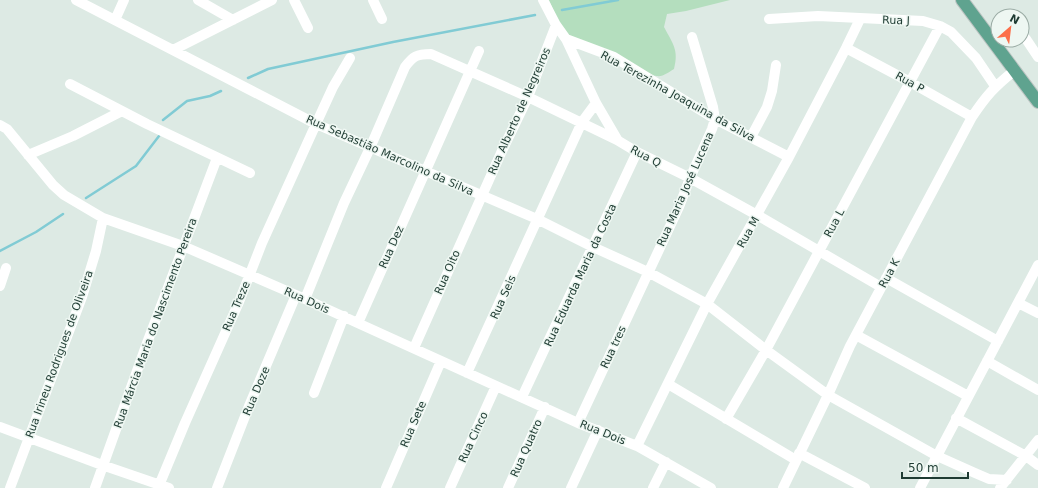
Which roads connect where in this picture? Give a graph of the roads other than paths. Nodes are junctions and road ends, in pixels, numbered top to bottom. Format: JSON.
{"nodes":[{"id":1,"x":76,"y":0,"type":"edge"},
{"id":2,"x":124,"y":0,"type":"edge"},
{"id":3,"x":198,"y":0,"type":"edge"},
{"id":4,"x":272,"y":0,"type":"edge"},
{"id":5,"x":294,"y":0,"type":"edge"},
{"id":6,"x":373,"y":0,"type":"edge"},
{"id":7,"x":543,"y":0,"type":"edge"},
{"id":8,"x":962,"y":0,"type":"edge"},
{"id":9,"x":860,"y":18,"type":"junction"},
{"id":10,"x":382,"y":19,"type":"dead end"},
{"id":11,"x":769,"y":19,"type":"dead end"},
{"id":12,"x":115,"y":20,"type":"junction"},
{"id":13,"x":233,"y":20,"type":"junction"},
{"id":14,"x":556,"y":25,"type":"junction"},
{"id":15,"x":940,"y":26,"type":"junction"},
{"id":16,"x":308,"y":28,"type":"dead end"},
{"id":17,"x":692,"y":37,"type":"dead end"},
{"id":18,"x":566,"y":39,"type":"junction"},
{"id":19,"x":1030,"y":45,"type":"edge"},
{"id":20,"x":846,"y":48,"type":"junction"},
{"id":21,"x":173,"y":50,"type":"junction"},
{"id":22,"x":479,"y":51,"type":"dead end"},
{"id":23,"x":1038,"y":56,"type":"edge"},
{"id":24,"x":350,"y":58,"type":"dead end"},
{"id":25,"x":776,"y":64,"type":"dead end"},
{"id":26,"x":405,"y":67,"type":"joint"},
{"id":27,"x":1014,"y":71,"type":"junction"},
{"id":28,"x":469,"y":72,"type":"junction"},
{"id":29,"x":910,"y":82,"type":"junction"},
{"id":30,"x":70,"y":84,"type":"dead end"},
{"id":31,"x":995,"y":86,"type":"junction"},
{"id":32,"x":528,"y":97,"type":"junction"},
{"id":33,"x":1038,"y":102,"type":"edge"},
{"id":34,"x":596,"y":103,"type":"junction"},
{"id":35,"x":122,"y":111,"type":"junction"},
{"id":36,"x":972,"y":117,"type":"junction"},
{"id":37,"x":715,"y":119,"type":"junction"},
{"id":38,"x":582,"y":122,"type":"junction"},
{"id":39,"x":316,"y":124,"type":"junction"},
{"id":40,"x":0,"y":125,"type":"edge"},
{"id":41,"x":751,"y":137,"type":"junction"},
{"id":42,"x":617,"y":140,"type":"junction"},
{"id":43,"x":370,"y":148,"type":"junction"},
{"id":44,"x":637,"y":152,"type":"junction"},
{"id":45,"x":28,"y":155,"type":"junction"},
{"id":46,"x":789,"y":157,"type":"junction"},
{"id":47,"x":217,"y":158,"type":"junction"},
{"id":48,"x":425,"y":171,"type":"junction"},
{"id":49,"x":250,"y":173,"type":"dead end"},
{"id":50,"x":690,"y":178,"type":"junction"},
{"id":51,"x":481,"y":196,"type":"junction"},
{"id":52,"x":757,"y":215,"type":"junction"},
{"id":53,"x":103,"y":218,"type":"junction"},
{"id":54,"x":537,"y":219,"type":"junction"},
{"id":55,"x":184,"y":246,"type":"junction"},
{"id":56,"x":593,"y":247,"type":"junction"},
{"id":57,"x":819,"y":251,"type":"junction"},
{"id":58,"x":1038,"y":264,"type":"edge"},
{"id":59,"x":6,"y":268,"type":"dead end"},
{"id":60,"x":648,"y":272,"type":"junction"},
{"id":61,"x":249,"y":274,"type":"junction"},
{"id":62,"x":883,"y":283,"type":"junction"},
{"id":63,"x":0,"y":286,"type":"edge"},
{"id":64,"x":300,"y":297,"type":"junction"},
{"id":65,"x":1018,"y":303,"type":"junction"},
{"id":66,"x":707,"y":304,"type":"junction"},
{"id":67,"x":1038,"y":313,"type":"edge"},
{"id":68,"x":344,"y":316,"type":"junction"},
{"id":69,"x":358,"y":323,"type":"junction"},
{"id":70,"x":856,"y":335,"type":"junction"},
{"id":71,"x":998,"y":341,"type":"junction"},
{"id":72,"x":414,"y":348,"type":"junction"},
{"id":73,"x":766,"y":350,"type":"junction"},
{"id":74,"x":441,"y":361,"type":"junction"},
{"id":75,"x":987,"y":361,"type":"junction"},
{"id":76,"x":467,"y":374,"type":"junction"},
{"id":77,"x":668,"y":384,"type":"junction"},
{"id":78,"x":496,"y":386,"type":"junction"},
{"id":79,"x":1038,"y":390,"type":"edge"},
{"id":80,"x":314,"y":393,"type":"dead end"},
{"id":81,"x":828,"y":395,"type":"junction"},
{"id":82,"x":968,"y":396,"type":"junction"},
{"id":83,"x":522,"y":397,"type":"junction"},
{"id":84,"x":545,"y":407,"type":"junction"},
{"id":85,"x":956,"y":418,"type":"junction"},
{"id":86,"x":726,"y":420,"type":"junction"},
{"id":87,"x":578,"y":423,"type":"junction"},
{"id":88,"x":0,"y":427,"type":"edge"},
{"id":89,"x":598,"y":430,"type":"junction"},
{"id":90,"x":29,"y":437,"type":"junction"},
{"id":91,"x":1038,"y":440,"type":"edge"},
{"id":92,"x":637,"y":446,"type":"junction"},
{"id":93,"x":798,"y":456,"type":"junction"},
{"id":94,"x":937,"y":456,"type":"junction"},
{"id":95,"x":1026,"y":456,"type":"junction"},
{"id":96,"x":666,"y":462,"type":"junction"},
{"id":97,"x":102,"y":465,"type":"junction"},
{"id":98,"x":1038,"y":465,"type":"edge"},
{"id":99,"x":1007,"y":480,"type":"junction"},
{"id":100,"x":159,"y":486,"type":"edge"},
{"id":101,"x":10,"y":488,"type":"edge"},
{"id":102,"x":95,"y":488,"type":"edge"},
{"id":103,"x":169,"y":488,"type":"edge"},
{"id":104,"x":217,"y":488,"type":"edge"},
{"id":105,"x":386,"y":488,"type":"edge"},
{"id":106,"x":450,"y":488,"type":"edge"},
{"id":107,"x":508,"y":488,"type":"edge"},
{"id":108,"x":571,"y":488,"type":"edge"},
{"id":109,"x":654,"y":488,"type":"edge"},
{"id":110,"x":711,"y":488,"type":"edge"},
{"id":111,"x":783,"y":488,"type":"edge"},
{"id":112,"x":865,"y":488,"type":"edge"},
{"id":113,"x":920,"y":488,"type":"edge"},
{"id":114,"x":1000,"y":488,"type":"edge"}],
"edges":[{"from":1,"to":12,"type":"street","name":"Rua Sebastião Marcolino da Silva"},
{"from":2,"to":12,"type":"street"},
{"from":3,"to":13,"type":"street"},
{"from":4,"to":13,"type":"street"},
{"from":5,"to":16,"type":"street"},
{"from":6,"to":10,"type":"street"},
{"from":7,"to":14,"type":"street"},
{"from":8,"to":27,"type":"main road"},
{"from":9,"to":11,"type":"street","name":"Rua J"},
{"from":9,"to":15,"type":"street","name":"Rua J"},
{"from":9,"to":20,"type":"street","name":"Rua M"},
{"from":12,"to":21,"type":"street","name":"Rua Sebastião Marcolino da Silva"},
{"from":13,"to":21,"type":"street"},
{"from":14,"to":18,"type":"street"},
{"from":14,"to":32,"type":"street","name":"Rua Alberto de Negreiros"},
{"from":15,"to":29,"type":"street","name":"Rua L"},
{"from":15,"to":31,"type":"street","name":"Rua J"},
{"from":17,"to":37,"type":"street","name":"Rua Maria José Lucena"},
{"from":18,"to":34,"type":"street"},
{"from":18,"to":37,"type":"street","name":"Rua Terezinha Joaquina da Silva"},
{"from":19,"to":23,"type":"street"},
{"from":20,"to":29,"type":"street","name":"Rua P"},
{"from":20,"to":46,"type":"street","name":"Rua M"},
{"from":21,"to":39,"type":"street","name":"Rua Sebastião Marcolino da Silva"},
{"from":22,"to":28,"type":"street","name":"Rua Dez"},
{"from":24,"to":39,"type":"street","name":"Rua Treze"},
{"from":25,"to":41,"type":"street"},
{"from":26,"to":28,"type":"street","name":"Rua Q"},
{"from":26,"to":43,"type":"street","name":"Rua Doze"},
{"from":27,"to":31,"type":"street","name":"Rua K"},
{"from":27,"to":33,"type":"main road"},
{"from":28,"to":32,"type":"street","name":"Rua Q"},
{"from":28,"to":48,"type":"street","name":"Rua Dez"},
{"from":29,"to":36,"type":"street","name":"Rua P"},
{"from":29,"to":57,"type":"street","name":"Rua L"},
{"from":30,"to":35,"type":"street"},
{"from":31,"to":36,"type":"street","name":"Rua K"},
{"from":32,"to":38,"type":"street","name":"Rua Q"},
{"from":32,"to":51,"type":"street","name":"Rua Alberto de Negreiros"},
{"from":34,"to":38,"type":"street","name":"Rua Seis"},
{"from":34,"to":42,"type":"street"},
{"from":35,"to":45,"type":"street"},
{"from":35,"to":47,"type":"street"},
{"from":36,"to":62,"type":"street","name":"Rua K"},
{"from":37,"to":41,"type":"street","name":"Rua Terezinha Joaquina da Silva"},
{"from":37,"to":50,"type":"street","name":"Rua Maria José Lucena"},
{"from":38,"to":42,"type":"street","name":"Rua Q"},
{"from":38,"to":54,"type":"street","name":"Rua Seis"},
{"from":39,"to":43,"type":"street","name":"Rua Sebastião Marcolino da Silva"},
{"from":39,"to":61,"type":"street","name":"Rua Treze"},
{"from":40,"to":45,"type":"street","name":"Rua Dois"},
{"from":41,"to":46,"type":"street","name":"Rua Terezinha Joaquina da Silva"},
{"from":42,"to":44,"type":"street","name":"Rua Q"},
{"from":43,"to":48,"type":"street","name":"Rua Sebastião Marcolino da Silva"},
{"from":43,"to":64,"type":"street","name":"Rua Doze"},
{"from":44,"to":50,"type":"street","name":"Rua Q"},
{"from":44,"to":56,"type":"street","name":"Rua Eduarda Maria da Costa"},
{"from":45,"to":53,"type":"street","name":"Rua Dois"},
{"from":46,"to":52,"type":"street","name":"Rua M"},
{"from":47,"to":49,"type":"street"},
{"from":47,"to":55,"type":"street","name":"Rua Márcia Maria do Nascimento Pereira"},
{"from":48,"to":51,"type":"street","name":"Rua Sebastião Marcolino da Silva"},
{"from":48,"to":69,"type":"street","name":"Rua Dez"},
{"from":50,"to":52,"type":"street","name":"Rua Q"},
{"from":50,"to":60,"type":"street","name":"Rua Maria José Lucena"},
{"from":51,"to":54,"type":"street","name":"Rua Sebastião Marcolino da Silva"},
{"from":51,"to":72,"type":"street","name":"Rua Oito"},
{"from":52,"to":57,"type":"street","name":"Rua Q"},
{"from":52,"to":66,"type":"street","name":"Rua M"},
{"from":53,"to":55,"type":"street","name":"Rua Dois"},
{"from":53,"to":90,"type":"street","name":"Rua Irineu Rodrigues de Oliveira"},
{"from":54,"to":56,"type":"street","name":"Rua Sebastião Marcolino da Silva"},
{"from":54,"to":76,"type":"street","name":"Rua Seis"},
{"from":55,"to":61,"type":"street","name":"Rua Dois"},
{"from":55,"to":97,"type":"street","name":"Rua Márcia Maria do Nascimento Pereira"},
{"from":56,"to":60,"type":"street","name":"Rua Sebastião Marcolino da Silva"},
{"from":56,"to":83,"type":"street","name":"Rua Eduarda Maria da Costa"},
{"from":57,"to":62,"type":"street","name":"Rua Q"},
{"from":57,"to":73,"type":"street","name":"Rua L"},
{"from":58,"to":65,"type":"street"},
{"from":59,"to":63,"type":"street"},
{"from":60,"to":66,"type":"street","name":"Rua Sebastião Marcolino da Silva"},
{"from":60,"to":87,"type":"street","name":"Rua tres"},
{"from":61,"to":64,"type":"street","name":"Rua Dois"},
{"from":61,"to":100,"type":"street","name":"Rua Treze"},
{"from":62,"to":70,"type":"street","name":"Rua K"},
{"from":62,"to":71,"type":"street","name":"Rua Q"},
{"from":64,"to":68,"type":"street","name":"Rua Dois"},
{"from":64,"to":104,"type":"street","name":"Rua Doze"},
{"from":65,"to":67,"type":"street"},
{"from":65,"to":71,"type":"street"},
{"from":66,"to":73,"type":"street","name":"Rua Sebastião Marcolino da Silva"},
{"from":66,"to":77,"type":"street","name":"Rua M"},
{"from":68,"to":69,"type":"street","name":"Rua Dois"},
{"from":68,"to":80,"type":"street"},
{"from":69,"to":72,"type":"street","name":"Rua Dois"},
{"from":70,"to":81,"type":"street","name":"Rua K"},
{"from":70,"to":82,"type":"street"},
{"from":71,"to":75,"type":"street"},
{"from":72,"to":74,"type":"street","name":"Rua Dois"},
{"from":73,"to":81,"type":"street","name":"Rua Sebastião Marcolino da Silva"},
{"from":73,"to":86,"type":"street","name":"Rua L"},
{"from":74,"to":76,"type":"street","name":"Rua Dois"},
{"from":74,"to":105,"type":"street","name":"Rua Sete"},
{"from":75,"to":79,"type":"street"},
{"from":75,"to":82,"type":"street"},
{"from":76,"to":78,"type":"street","name":"Rua Dois"},
{"from":77,"to":86,"type":"street"},
{"from":77,"to":92,"type":"street","name":"Rua M"},
{"from":78,"to":83,"type":"street","name":"Rua Dois"},
{"from":78,"to":106,"type":"street","name":"Rua Cinco"},
{"from":81,"to":93,"type":"street","name":"Rua K"},
{"from":81,"to":94,"type":"street","name":"Rua Sebastião Marcolino da Silva"},
{"from":82,"to":85,"type":"street"},
{"from":83,"to":84,"type":"street","name":"Rua Dois"},
{"from":84,"to":87,"type":"street","name":"Rua Dois"},
{"from":84,"to":107,"type":"street","name":"Rua Quatro"},
{"from":85,"to":94,"type":"street"},
{"from":85,"to":95,"type":"street"},
{"from":86,"to":93,"type":"street"},
{"from":87,"to":89,"type":"street","name":"Rua Dois"},
{"from":88,"to":90,"type":"street"},
{"from":89,"to":92,"type":"street","name":"Rua Dois"},
{"from":89,"to":108,"type":"street"},
{"from":90,"to":97,"type":"street"},
{"from":90,"to":101,"type":"street","name":"Rua Irineu Rodrigues de Oliveira"},
{"from":91,"to":95,"type":"street"},
{"from":92,"to":96,"type":"street","name":"Rua Dois"},
{"from":93,"to":111,"type":"street","name":"Rua K"},
{"from":93,"to":112,"type":"street"},
{"from":94,"to":99,"type":"street","name":"Rua Sebastião Marcolino da Silva"},
{"from":94,"to":113,"type":"street"},
{"from":95,"to":98,"type":"street"},
{"from":95,"to":99,"type":"street"},
{"from":96,"to":109,"type":"street"},
{"from":96,"to":110,"type":"street","name":"Rua Dois"},
{"from":97,"to":100,"type":"street"},
{"from":97,"to":102,"type":"street","name":"Rua Márcia Maria do Nascimento Pereira"},
{"from":99,"to":114,"type":"street"},
{"from":100,"to":103,"type":"street"}]}
